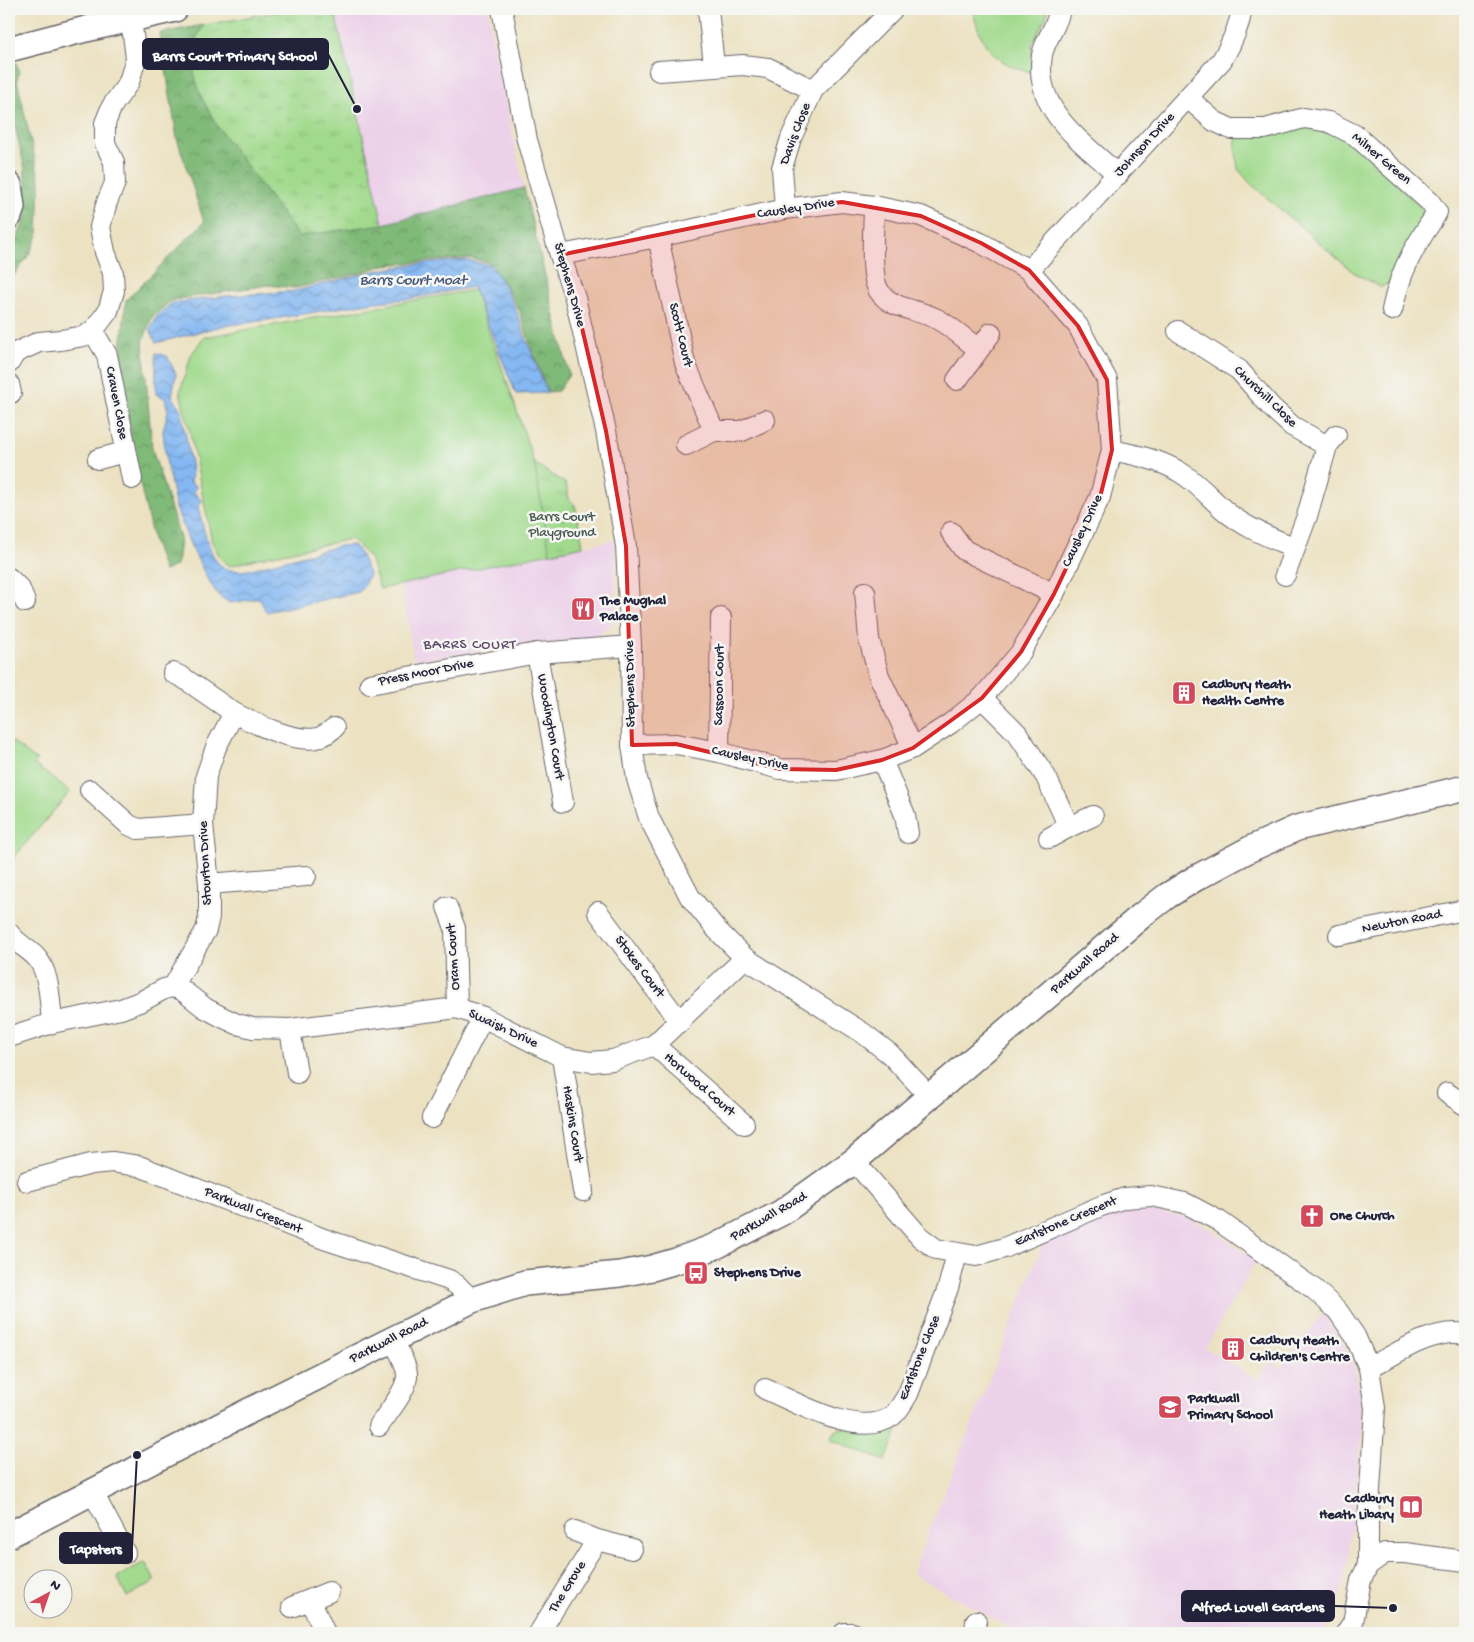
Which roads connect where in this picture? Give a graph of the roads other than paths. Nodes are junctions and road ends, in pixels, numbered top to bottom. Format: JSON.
{"nodes":[{"id":1,"x":175,"y":9,"type":"edge"},
{"id":2,"x":502,"y":9,"type":"edge"},
{"id":3,"x":708,"y":9,"type":"edge"},
{"id":4,"x":893,"y":9,"type":"edge"},
{"id":5,"x":1060,"y":9,"type":"edge"},
{"id":6,"x":1242,"y":9,"type":"edge"},
{"id":7,"x":131,"y":19,"type":"junction"},
{"id":8,"x":9,"y":49,"type":"edge"},
{"id":9,"x":714,"y":66,"type":"junction"},
{"id":10,"x":659,"y":71,"type":"dead end"},
{"id":11,"x":813,"y":90,"type":"junction"},
{"id":12,"x":1188,"y":98,"type":"junction"},
{"id":13,"x":1118,"y":175,"type":"junction"},
{"id":14,"x":9,"y":185,"type":"edge"},
{"id":15,"x":874,"y":206,"type":"junction"},
{"id":16,"x":785,"y":209,"type":"junction"},
{"id":17,"x":9,"y":216,"type":"edge"},
{"id":18,"x":658,"y":237,"type":"junction"},
{"id":19,"x":560,"y":255,"type":"junction"},
{"id":20,"x":1029,"y":270,"type":"junction"},
{"id":21,"x":1392,"y":310,"type":"dead end"},
{"id":22,"x":93,"y":331,"type":"junction"},
{"id":23,"x":1178,"y":331,"type":"dead end"},
{"id":24,"x":991,"y":332,"type":"dead end"},
{"id":25,"x":978,"y":349,"type":"junction"},
{"id":26,"x":9,"y":363,"type":"edge"},
{"id":27,"x":957,"y":380,"type":"dead end"},
{"id":28,"x":765,"y":420,"type":"dead end"},
{"id":29,"x":714,"y":431,"type":"junction"},
{"id":30,"x":686,"y":445,"type":"dead end"},
{"id":31,"x":1112,"y":450,"type":"junction"},
{"id":32,"x":125,"y":452,"type":"junction"},
{"id":33,"x":98,"y":459,"type":"dead end"},
{"id":34,"x":132,"y":479,"type":"dead end"},
{"id":35,"x":951,"y":532,"type":"dead end"},
{"id":36,"x":1295,"y":548,"type":"junction"},
{"id":37,"x":1286,"y":575,"type":"dead end"},
{"id":38,"x":9,"y":578,"type":"edge"},
{"id":39,"x":865,"y":592,"type":"dead end"},
{"id":40,"x":1054,"y":594,"type":"junction"},
{"id":41,"x":25,"y":602,"type":"dead end"},
{"id":42,"x":721,"y":618,"type":"dead end"},
{"id":43,"x":631,"y":646,"type":"junction"},
{"id":44,"x":537,"y":652,"type":"junction"},
{"id":45,"x":173,"y":673,"type":"dead end"},
{"id":46,"x":370,"y":684,"type":"dead end"},
{"id":47,"x":982,"y":698,"type":"junction"},
{"id":48,"x":234,"y":713,"type":"junction"},
{"id":49,"x":334,"y":728,"type":"dead end"},
{"id":50,"x":632,"y":745,"type":"junction"},
{"id":51,"x":913,"y":748,"type":"junction"},
{"id":52,"x":719,"y":752,"type":"junction"},
{"id":53,"x":882,"y":760,"type":"junction"},
{"id":54,"x":1465,"y":788,"type":"edge"},
{"id":55,"x":90,"y":790,"type":"dead end"},
{"id":56,"x":563,"y":802,"type":"dead end"},
{"id":57,"x":1094,"y":816,"type":"dead end"},
{"id":58,"x":203,"y":824,"type":"junction"},
{"id":59,"x":1069,"y":827,"type":"junction"},
{"id":60,"x":908,"y":833,"type":"dead end"},
{"id":61,"x":1049,"y":838,"type":"dead end"},
{"id":62,"x":306,"y":876,"type":"dead end"},
{"id":63,"x":209,"y":884,"type":"junction"},
{"id":64,"x":447,"y":907,"type":"dead end"},
{"id":65,"x":1465,"y":910,"type":"edge"},
{"id":66,"x":598,"y":912,"type":"dead end"},
{"id":67,"x":9,"y":933,"type":"edge"},
{"id":68,"x":1339,"y":935,"type":"dead end"},
{"id":69,"x":745,"y":958,"type":"junction"},
{"id":70,"x":173,"y":987,"type":"junction"},
{"id":71,"x":456,"y":1008,"type":"junction"},
{"id":72,"x":483,"y":1017,"type":"junction"},
{"id":73,"x":680,"y":1022,"type":"junction"},
{"id":74,"x":52,"y":1024,"type":"junction"},
{"id":75,"x":290,"y":1029,"type":"junction"},
{"id":76,"x":9,"y":1037,"type":"edge"},
{"id":77,"x":654,"y":1045,"type":"junction"},
{"id":78,"x":562,"y":1057,"type":"junction"},
{"id":79,"x":296,"y":1073,"type":"dead end"},
{"id":80,"x":1447,"y":1094,"type":"dead end"},
{"id":81,"x":930,"y":1097,"type":"junction"},
{"id":82,"x":1465,"y":1105,"type":"edge"},
{"id":83,"x":432,"y":1118,"type":"dead end"},
{"id":84,"x":744,"y":1124,"type":"dead end"},
{"id":85,"x":854,"y":1161,"type":"junction"},
{"id":86,"x":27,"y":1181,"type":"dead end"},
{"id":87,"x":582,"y":1191,"type":"dead end"},
{"id":88,"x":957,"y":1254,"type":"junction"},
{"id":89,"x":472,"y":1300,"type":"junction"},
{"id":90,"x":1465,"y":1334,"type":"edge"},
{"id":91,"x":393,"y":1340,"type":"junction"},
{"id":92,"x":1369,"y":1368,"type":"junction"},
{"id":93,"x":765,"y":1389,"type":"dead end"},
{"id":94,"x":379,"y":1426,"type":"dead end"},
{"id":95,"x":92,"y":1491,"type":"junction"},
{"id":96,"x":575,"y":1531,"type":"dead end"},
{"id":97,"x":9,"y":1535,"type":"edge"},
{"id":98,"x":597,"y":1540,"type":"junction"},
{"id":99,"x":632,"y":1549,"type":"dead end"},
{"id":100,"x":126,"y":1553,"type":"dead end"},
{"id":101,"x":1465,"y":1561,"type":"edge"},
{"id":102,"x":1368,"y":1565,"type":"junction"},
{"id":103,"x":329,"y":1592,"type":"dead end"},
{"id":104,"x":310,"y":1600,"type":"junction"},
{"id":105,"x":292,"y":1607,"type":"dead end"},
{"id":106,"x":325,"y":1633,"type":"edge"},
{"id":107,"x":539,"y":1633,"type":"edge"},
{"id":108,"x":844,"y":1633,"type":"edge"},
{"id":109,"x":852,"y":1633,"type":"edge"},
{"id":110,"x":1346,"y":1633,"type":"edge"}],
"edges":[{"from":1,"to":7,"type":"street"},
{"from":2,"to":19,"type":"street","name":"Stephens Drive"},
{"from":3,"to":9,"type":"street"},
{"from":4,"to":11,"type":"street","name":"Davis Close"},
{"from":5,"to":13,"type":"street"},
{"from":6,"to":12,"type":"street","name":"Johnson Drive"},
{"from":7,"to":8,"type":"street"},
{"from":7,"to":22,"type":"street"},
{"from":9,"to":10,"type":"street","name":"Davis Close"},
{"from":9,"to":11,"type":"street","name":"Davis Close"},
{"from":11,"to":16,"type":"street","name":"Davis Close"},
{"from":12,"to":13,"type":"street","name":"Johnson Drive"},
{"from":12,"to":21,"type":"street","name":"Milner Green"},
{"from":13,"to":20,"type":"street","name":"Johnson Drive"},
{"from":14,"to":17,"type":"street"},
{"from":15,"to":16,"type":"street","name":"Causley Drive"},
{"from":15,"to":20,"type":"street","name":"Causley Drive"},
{"from":15,"to":25,"type":"street"},
{"from":16,"to":18,"type":"street","name":"Causley Drive"},
{"from":18,"to":19,"type":"street","name":"Causley Drive"},
{"from":18,"to":29,"type":"street","name":"Scott Court"},
{"from":19,"to":43,"type":"street","name":"Stephens Drive"},
{"from":20,"to":31,"type":"street","name":"Causley Drive"},
{"from":22,"to":26,"type":"street"},
{"from":22,"to":32,"type":"street","name":"Craven Close"},
{"from":23,"to":36,"type":"street","name":"Churchill Close"},
{"from":24,"to":25,"type":"street"},
{"from":25,"to":27,"type":"street"},
{"from":28,"to":29,"type":"street"},
{"from":29,"to":30,"type":"street"},
{"from":31,"to":36,"type":"street"},
{"from":31,"to":40,"type":"street","name":"Causley Drive"},
{"from":32,"to":33,"type":"street"},
{"from":32,"to":34,"type":"street","name":"Craven Close"},
{"from":35,"to":40,"type":"street"},
{"from":36,"to":37,"type":"street","name":"Churchill Close"},
{"from":38,"to":41,"type":"street"},
{"from":39,"to":51,"type":"street"},
{"from":40,"to":47,"type":"street","name":"Causley Drive"},
{"from":42,"to":52,"type":"street","name":"Sassoon Court"},
{"from":43,"to":44,"type":"street","name":"Press Moor Drive"},
{"from":43,"to":50,"type":"street","name":"Stephens Drive"},
{"from":44,"to":46,"type":"street","name":"Press Moor Drive"},
{"from":44,"to":56,"type":"street","name":"Woodington Court"},
{"from":45,"to":48,"type":"street"},
{"from":47,"to":51,"type":"street","name":"Causley Drive"},
{"from":47,"to":59,"type":"street"},
{"from":48,"to":49,"type":"street"},
{"from":48,"to":58,"type":"street","name":"Stourton Drive"},
{"from":50,"to":52,"type":"street","name":"Causley Drive"},
{"from":50,"to":69,"type":"street","name":"Stephens Drive"},
{"from":51,"to":53,"type":"street","name":"Causley Drive"},
{"from":52,"to":53,"type":"street","name":"Causley Drive"},
{"from":53,"to":60,"type":"street"},
{"from":54,"to":81,"type":"street","name":"Parkwall Road"},
{"from":55,"to":58,"type":"street"},
{"from":57,"to":59,"type":"street"},
{"from":58,"to":63,"type":"street","name":"Stourton Drive"},
{"from":59,"to":61,"type":"street"},
{"from":62,"to":63,"type":"street"},
{"from":63,"to":70,"type":"street","name":"Stourton Drive"},
{"from":64,"to":71,"type":"street","name":"Oram Court"},
{"from":65,"to":68,"type":"street","name":"Newton Road"},
{"from":66,"to":73,"type":"street","name":"Stokes Court"},
{"from":67,"to":74,"type":"street"},
{"from":69,"to":73,"type":"street","name":"Swaish Drive"},
{"from":69,"to":81,"type":"street","name":"Stephens Drive"},
{"from":70,"to":74,"type":"street"},
{"from":70,"to":75,"type":"street","name":"Swaish Drive"},
{"from":71,"to":72,"type":"street","name":"Swaish Drive"},
{"from":71,"to":75,"type":"street","name":"Swaish Drive"},
{"from":72,"to":78,"type":"street","name":"Swaish Drive"},
{"from":72,"to":83,"type":"street"},
{"from":73,"to":77,"type":"street","name":"Swaish Drive"},
{"from":74,"to":76,"type":"street"},
{"from":75,"to":79,"type":"street"},
{"from":77,"to":78,"type":"street","name":"Swaish Drive"},
{"from":77,"to":84,"type":"street","name":"Horwood Court"},
{"from":78,"to":87,"type":"street","name":"Haskins Court"},
{"from":80,"to":82,"type":"street"},
{"from":81,"to":85,"type":"street","name":"Parkwall Road"},
{"from":85,"to":88,"type":"street","name":"Earlstone Crescent"},
{"from":85,"to":89,"type":"street","name":"Parkwall Road"},
{"from":86,"to":89,"type":"street","name":"Parkwall Crescent"},
{"from":88,"to":92,"type":"street","name":"Earlstone Crescent"},
{"from":88,"to":93,"type":"street","name":"Earlstone Close"},
{"from":89,"to":91,"type":"street","name":"Parkwall Road"},
{"from":90,"to":92,"type":"street"},
{"from":91,"to":94,"type":"street"},
{"from":91,"to":95,"type":"street","name":"Parkwall Road"},
{"from":92,"to":102,"type":"street","name":"Earlstone Crescent"},
{"from":95,"to":97,"type":"street","name":"Parkwall Road"},
{"from":95,"to":100,"type":"street"},
{"from":96,"to":98,"type":"street"},
{"from":98,"to":99,"type":"street"},
{"from":98,"to":107,"type":"street","name":"The Grove"},
{"from":101,"to":102,"type":"street"},
{"from":102,"to":110,"type":"street","name":"Earlstone Crescent"},
{"from":103,"to":104,"type":"street"},
{"from":104,"to":105,"type":"street"},
{"from":104,"to":106,"type":"street"},
{"from":108,"to":109,"type":"street"}]}
